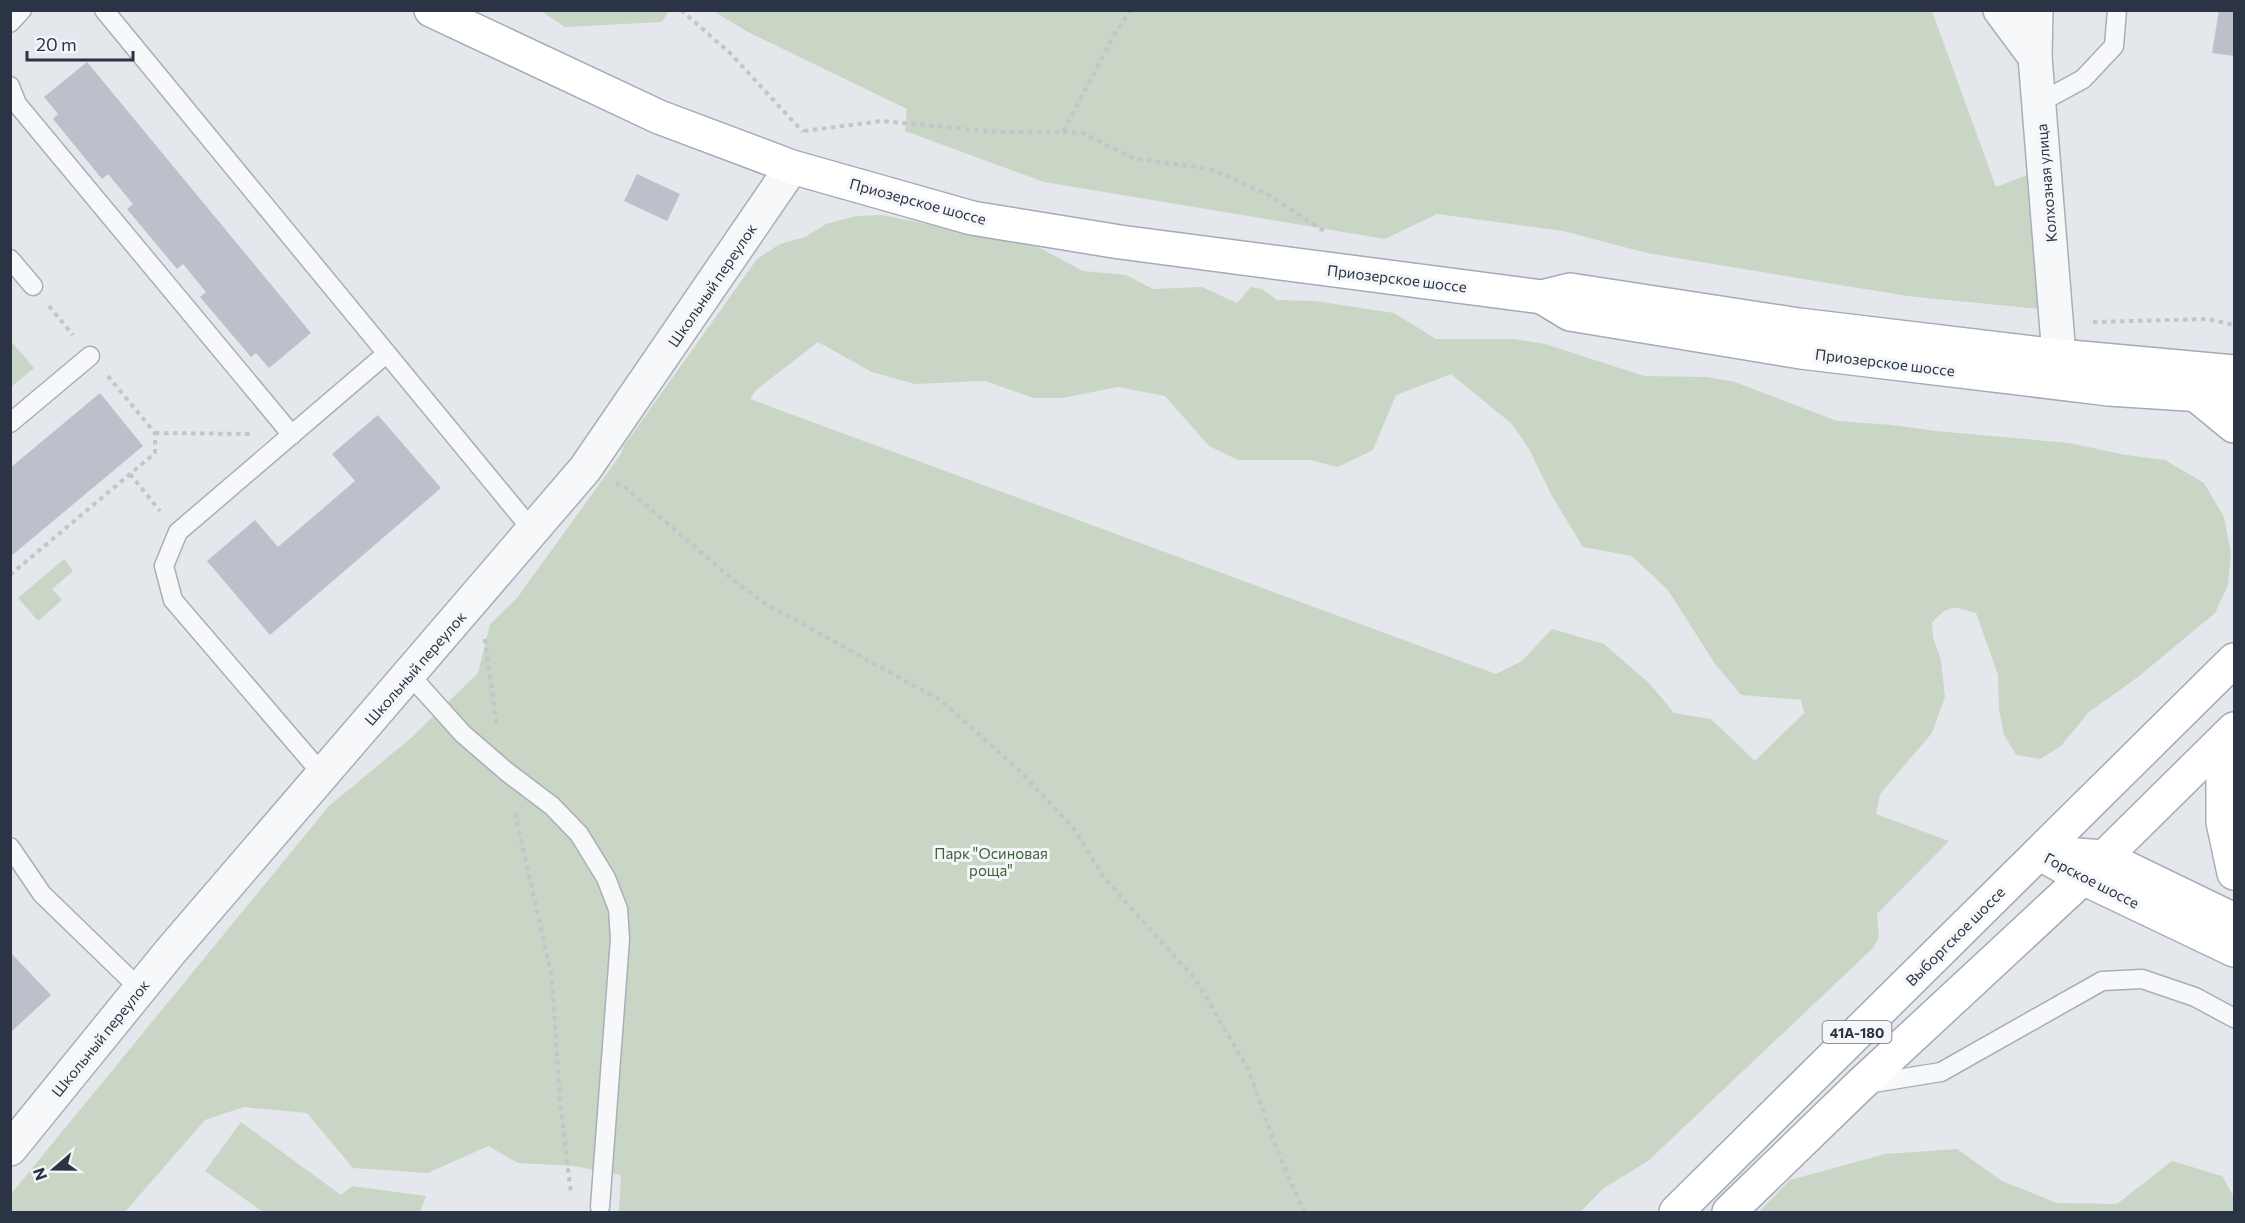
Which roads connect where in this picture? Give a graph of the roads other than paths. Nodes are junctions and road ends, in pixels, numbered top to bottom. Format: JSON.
{"nodes":[{"id":1,"x":22,"y":10,"type":"edge"},
{"id":2,"x":104,"y":10,"type":"edge"},
{"id":3,"x":431,"y":10,"type":"edge"},
{"id":4,"x":2000,"y":10,"type":"edge"},
{"id":5,"x":2036,"y":10,"type":"edge"},
{"id":6,"x":2117,"y":10,"type":"edge"},
{"id":7,"x":10,"y":23,"type":"edge"},
{"id":8,"x":2035,"y":57,"type":"junction"},
{"id":9,"x":10,"y":86,"type":"edge"},
{"id":10,"x":2039,"y":103,"type":"junction"},
{"id":11,"x":14,"y":107,"type":"edge"},
{"id":12,"x":792,"y":167,"type":"junction"},
{"id":13,"x":10,"y":259,"type":"edge"},
{"id":14,"x":33,"y":286,"type":"road end"},
{"id":15,"x":1542,"y":297,"type":"junction"},
{"id":16,"x":386,"y":354,"type":"junction"},
{"id":17,"x":90,"y":356,"type":"road end"},
{"id":18,"x":2060,"y":356,"type":"junction"},
{"id":19,"x":2235,"y":372,"type":"edge"},
{"id":20,"x":2195,"y":394,"type":"junction"},
{"id":21,"x":2235,"y":397,"type":"edge"},
{"id":22,"x":10,"y":423,"type":"edge"},
{"id":23,"x":2235,"y":426,"type":"edge"},
{"id":24,"x":292,"y":435,"type":"junction"},
{"id":25,"x":532,"y":531,"type":"junction"},
{"id":26,"x":2235,"y":660,"type":"edge"},
{"id":27,"x":409,"y":674,"type":"junction"},
{"id":28,"x":2235,"y":729,"type":"edge"},
{"id":29,"x":2235,"y":742,"type":"edge"},
{"id":30,"x":323,"y":775,"type":"junction"},
{"id":31,"x":10,"y":847,"type":"edge"},
{"id":32,"x":2039,"y":853,"type":"junction"},
{"id":33,"x":2093,"y":867,"type":"junction"},
{"id":34,"x":2235,"y":873,"type":"edge"},
{"id":35,"x":2235,"y":920,"type":"edge"},
{"id":36,"x":2235,"y":950,"type":"edge"},
{"id":37,"x":140,"y":989,"type":"junction"},
{"id":38,"x":2235,"y":1018,"type":"edge"},
{"id":39,"x":1860,"y":1085,"type":"junction"},
{"id":40,"x":10,"y":1149,"type":"edge"},
{"id":41,"x":600,"y":1207,"type":"dead end"},
{"id":42,"x":1676,"y":1212,"type":"edge"},
{"id":43,"x":1729,"y":1212,"type":"edge"}],
"edges":[{"from":1,"to":7,"type":"lane"},
{"from":2,"to":16,"type":"lane"},
{"from":3,"to":12,"type":"main road","name":"Приозерское шоссе"},
{"from":4,"to":8,"type":"street"},
{"from":5,"to":8,"type":"street","name":"Колхозная улица"},
{"from":6,"to":10,"type":"lane"},
{"from":8,"to":10,"type":"street","name":"Колхозная улица"},
{"from":9,"to":11,"type":"lane"},
{"from":10,"to":18,"type":"street","name":"Колхозная улица"},
{"from":11,"to":24,"type":"lane"},
{"from":12,"to":15,"type":"main road","name":"Приозерское шоссе"},
{"from":12,"to":25,"type":"street","name":"Школьный переулок"},
{"from":13,"to":14,"type":"lane"},
{"from":15,"to":18,"type":"main road","name":"Приозерское шоссе"},
{"from":15,"to":20,"type":"main road","name":"Приозерское шоссе"},
{"from":16,"to":24,"type":"lane"},
{"from":16,"to":25,"type":"lane"},
{"from":17,"to":22,"type":"lane"},
{"from":18,"to":19,"type":"main road","name":"Приозерское шоссе"},
{"from":20,"to":21,"type":"main road","name":"Приозерское шоссе"},
{"from":20,"to":23,"type":"main road"},
{"from":24,"to":30,"type":"lane"},
{"from":25,"to":27,"type":"street","name":"Школьный переулок"},
{"from":26,"to":32,"type":"main road","name":"Выборгское шоссе","number":"41А-180"},
{"from":27,"to":30,"type":"street","name":"Школьный переулок"},
{"from":27,"to":41,"type":"lane"},
{"from":28,"to":33,"type":"main road","number":"41А-180"},
{"from":29,"to":34,"type":"main road"},
{"from":30,"to":37,"type":"street","name":"Школьный переулок"},
{"from":31,"to":37,"type":"lane"},
{"from":32,"to":33,"type":"main road","name":"Горское шоссе"},
{"from":32,"to":42,"type":"main road","name":"Выборгское шоссе","number":"41А-180"},
{"from":33,"to":35,"type":"main road","name":"Горское шоссе"},
{"from":33,"to":36,"type":"main road","name":"Горское шоссе"},
{"from":33,"to":39,"type":"main road","number":"41А-180"},
{"from":37,"to":40,"type":"street","name":"Школьный переулок"},
{"from":38,"to":39,"type":"lane"},
{"from":39,"to":43,"type":"main road","number":"41А-180"}]}
